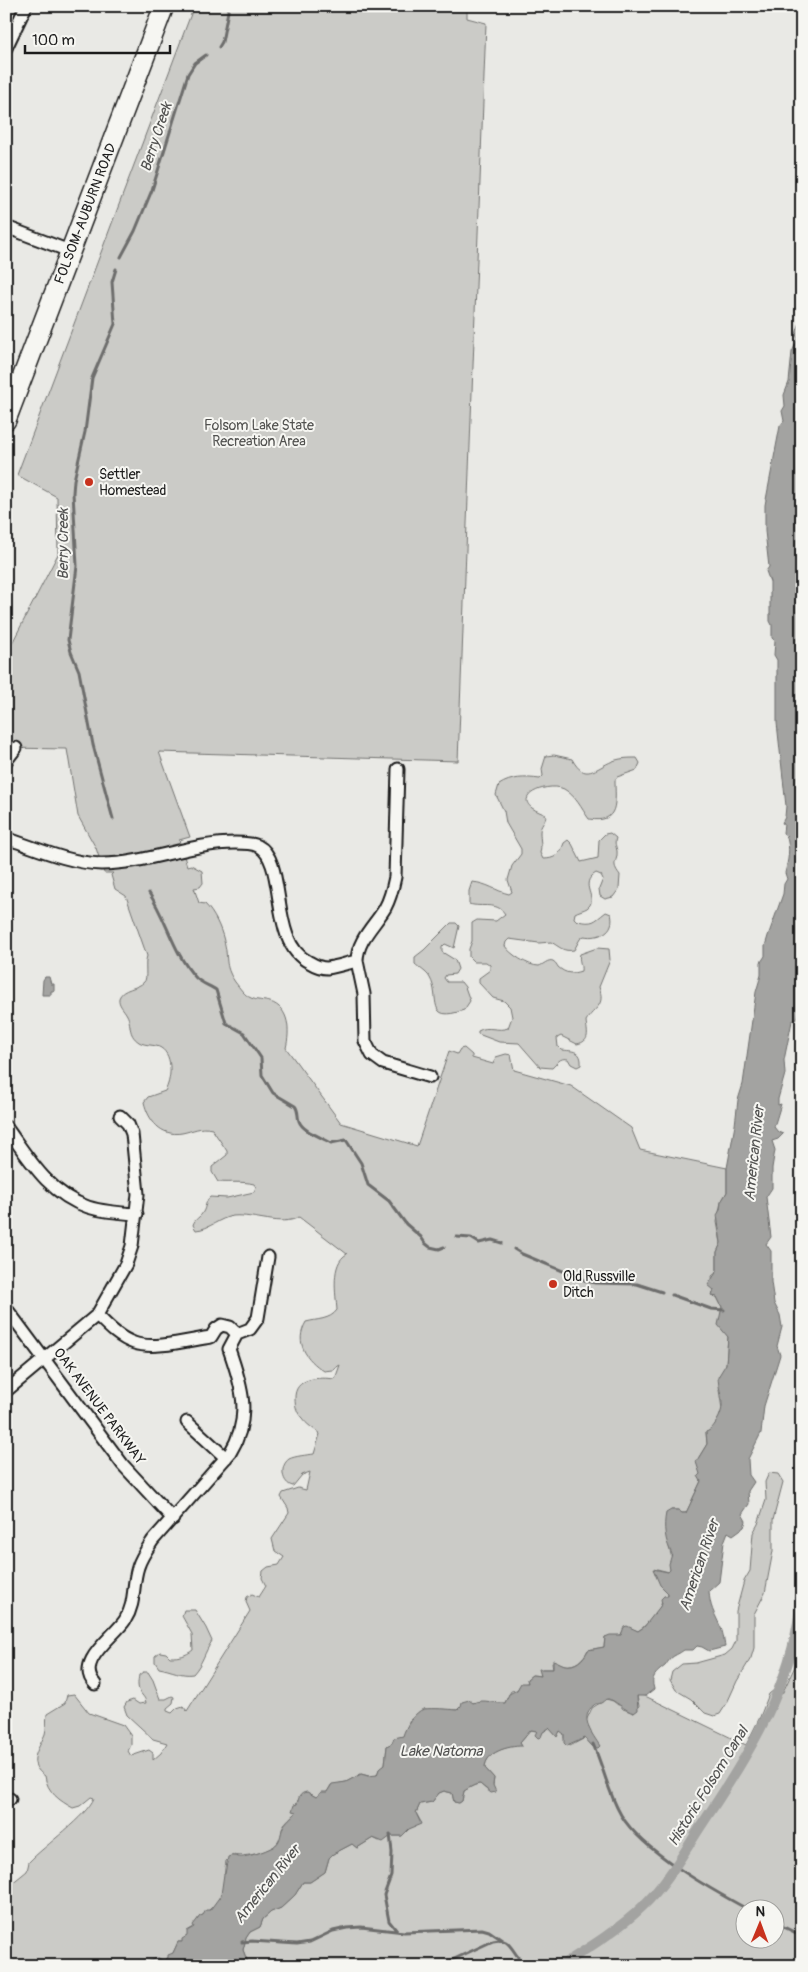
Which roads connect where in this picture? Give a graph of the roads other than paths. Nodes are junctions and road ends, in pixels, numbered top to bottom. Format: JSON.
{"nodes":[{"id":1,"x":26,"y":6,"type":"edge"},
{"id":2,"x":164,"y":6,"type":"edge"},
{"id":3,"x":6,"y":48,"type":"edge"},
{"id":4,"x":6,"y":228,"type":"edge"},
{"id":5,"x":72,"y":252,"type":"junction"},
{"id":6,"x":6,"y":420,"type":"edge"},
{"id":7,"x":16,"y":748,"type":"dead end"},
{"id":8,"x":6,"y":761,"type":"edge"},
{"id":9,"x":398,"y":769,"type":"dead end"},
{"id":10,"x":6,"y":838,"type":"edge"},
{"id":11,"x":357,"y":961,"type":"junction"},
{"id":12,"x":430,"y":1077,"type":"dead end"},
{"id":13,"x":120,"y":1116,"type":"dead end"},
{"id":14,"x":6,"y":1127,"type":"edge"},
{"id":15,"x":137,"y":1214,"type":"junction"},
{"id":16,"x":268,"y":1257,"type":"dead end"},
{"id":17,"x":6,"y":1308,"type":"edge"},
{"id":18,"x":97,"y":1315,"type":"junction"},
{"id":19,"x":237,"y":1334,"type":"junction"},
{"id":20,"x":211,"y":1337,"type":"junction"},
{"id":21,"x":229,"y":1350,"type":"junction"},
{"id":22,"x":44,"y":1357,"type":"junction"},
{"id":23,"x":6,"y":1390,"type":"edge"},
{"id":24,"x":188,"y":1422,"type":"dead end"},
{"id":25,"x":226,"y":1458,"type":"junction"},
{"id":26,"x":173,"y":1519,"type":"junction"},
{"id":27,"x":95,"y":1684,"type":"dead end"}],
"edges":[{"from":1,"to":3,"type":"street"},
{"from":2,"to":5,"type":"main road","name":"FOLSOM-AUBURN ROAD"},
{"from":4,"to":5,"type":"street"},
{"from":5,"to":6,"type":"main road","name":"FOLSOM-AUBURN ROAD"},
{"from":7,"to":8,"type":"street"},
{"from":9,"to":11,"type":"street"},
{"from":10,"to":11,"type":"street"},
{"from":11,"to":12,"type":"street"},
{"from":13,"to":15,"type":"street"},
{"from":14,"to":15,"type":"street"},
{"from":15,"to":18,"type":"street"},
{"from":16,"to":19,"type":"street"},
{"from":17,"to":22,"type":"street","name":"OAK AVENUE PARKWAY"},
{"from":18,"to":20,"type":"street"},
{"from":18,"to":22,"type":"street"},
{"from":19,"to":20,"type":"street"},
{"from":19,"to":21,"type":"street"},
{"from":20,"to":21,"type":"street"},
{"from":21,"to":25,"type":"street"},
{"from":22,"to":23,"type":"street"},
{"from":22,"to":26,"type":"street","name":"OAK AVENUE PARKWAY"},
{"from":24,"to":25,"type":"street"},
{"from":25,"to":26,"type":"street"},
{"from":26,"to":27,"type":"street"}]}
